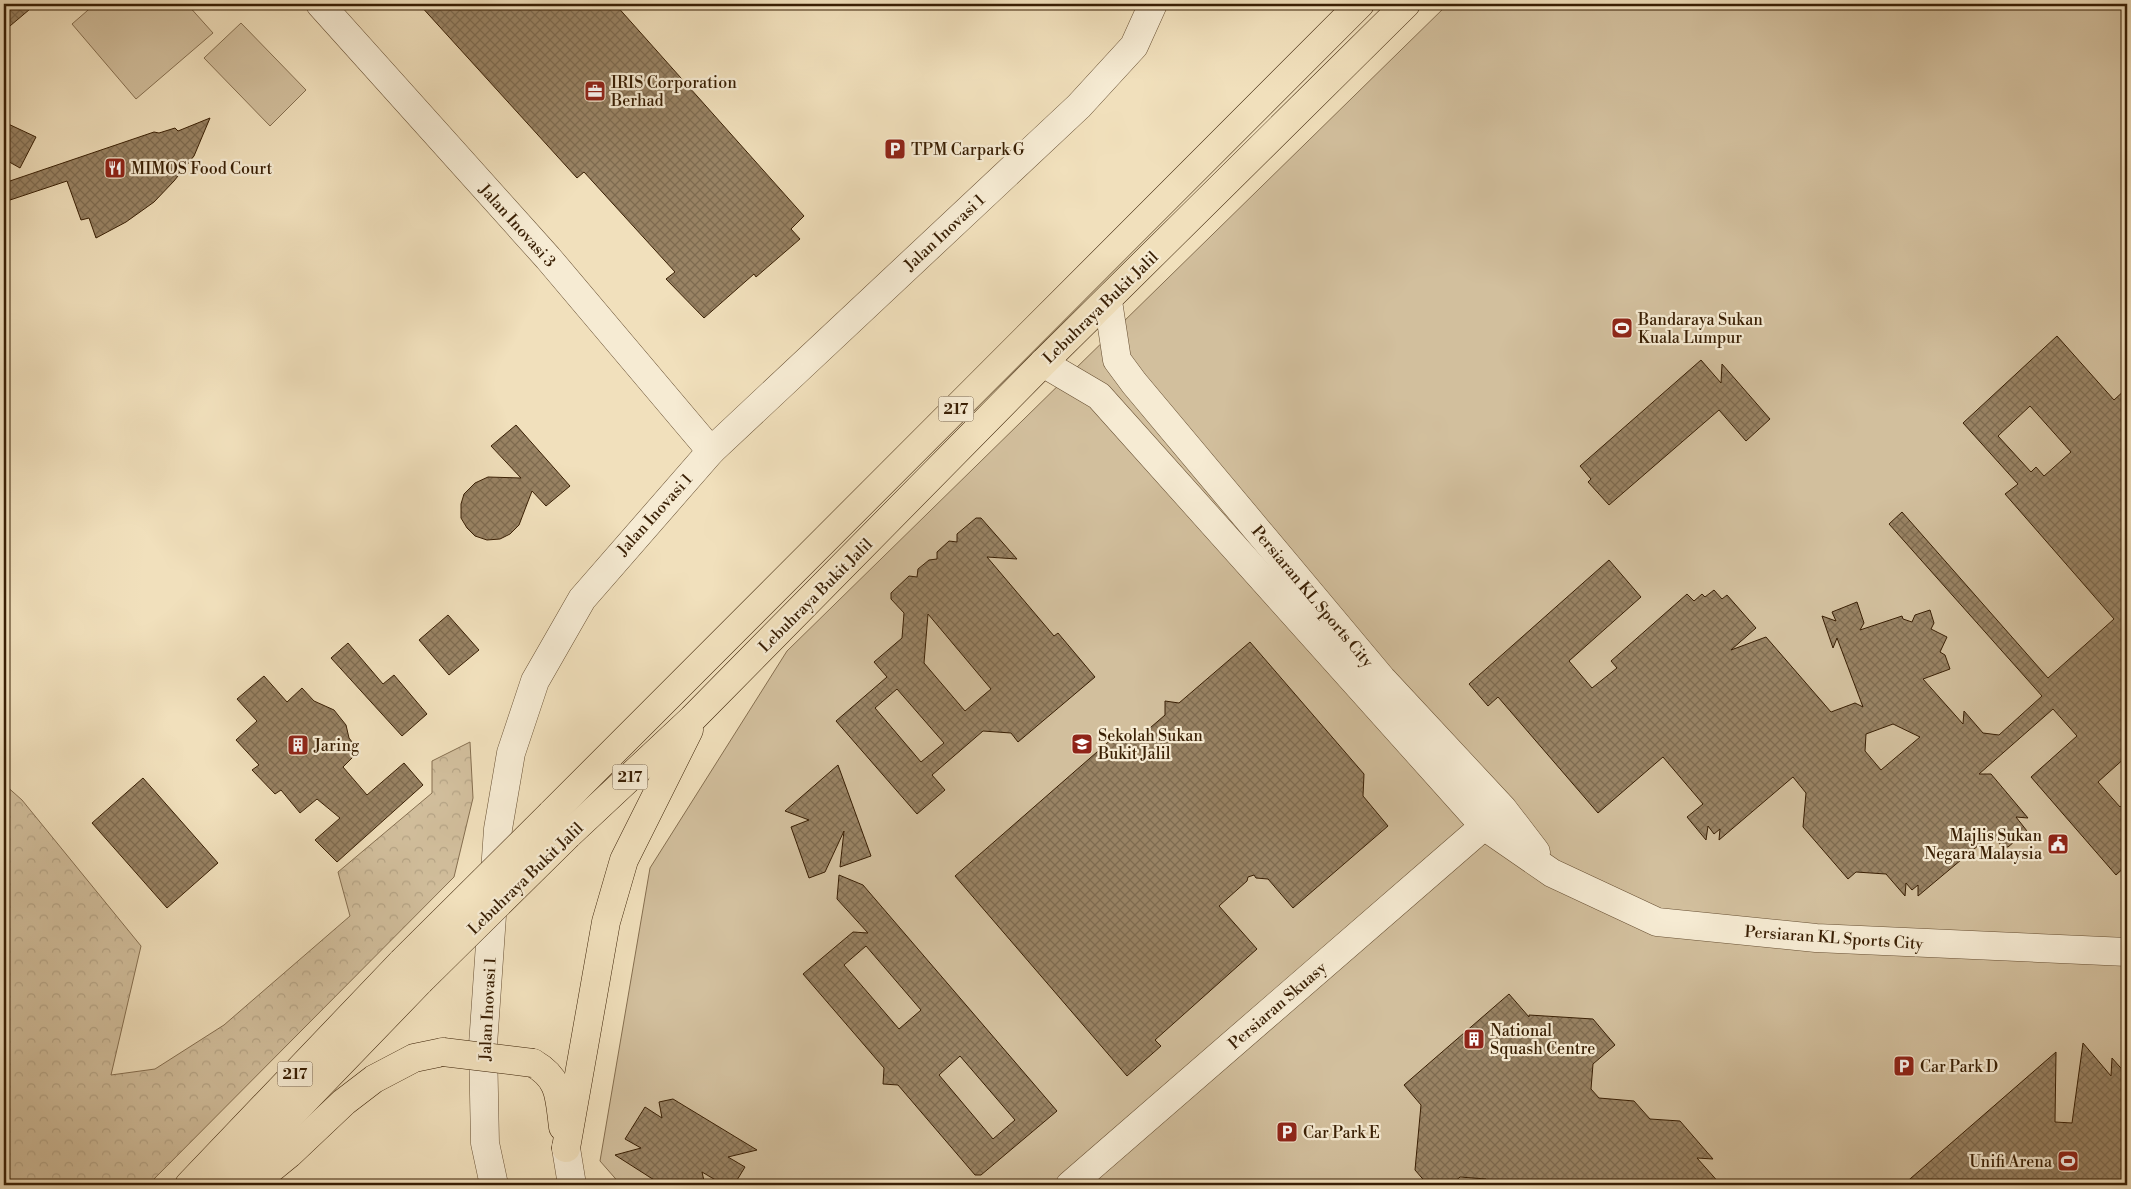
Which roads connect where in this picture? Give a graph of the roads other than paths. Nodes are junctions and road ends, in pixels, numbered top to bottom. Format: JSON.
{"nodes":[{"id":1,"x":320,"y":4,"type":"edge"},
{"id":2,"x":1153,"y":4,"type":"edge"},
{"id":3,"x":1360,"y":4,"type":"edge"},
{"id":4,"x":1406,"y":4,"type":"edge"},
{"id":5,"x":1108,"y":301,"type":"junction"},
{"id":6,"x":1043,"y":363,"type":"junction"},
{"id":7,"x":711,"y":451,"type":"junction"},
{"id":8,"x":692,"y":719,"type":"junction"},
{"id":9,"x":1484,"y":826,"type":"junction"},
{"id":10,"x":1552,"y":873,"type":"junction"},
{"id":11,"x":2127,"y":952,"type":"edge"},
{"id":12,"x":411,"y":971,"type":"junction"},
{"id":13,"x":566,"y":1148,"type":"junction"},
{"id":14,"x":189,"y":1185,"type":"edge"},
{"id":15,"x":223,"y":1185,"type":"edge"},
{"id":16,"x":251,"y":1185,"type":"edge"},
{"id":17,"x":494,"y":1185,"type":"edge"},
{"id":18,"x":572,"y":1185,"type":"edge"},
{"id":19,"x":1070,"y":1185,"type":"edge"}],
"edges":[{"from":1,"to":7,"type":"street","name":"Jalan Inovasi 3"},
{"from":2,"to":7,"type":"street","name":"Jalan Inovasi 1"},
{"from":3,"to":12,"type":"highway","name":"Lebuhraya Bukit Jalil","number":"217","bridge":true},
{"from":4,"to":5,"type":"highway","name":"Lebuhraya Bukit Jalil","number":"217"},
{"from":5,"to":6,"type":"highway","name":"Lebuhraya Bukit Jalil","number":"217"},
{"from":5,"to":10,"type":"street","name":"Persiaran KL Sports City"},
{"from":6,"to":8,"type":"highway","name":"Lebuhraya Bukit Jalil","number":"217"},
{"from":6,"to":9,"type":"street","name":"Persiaran KL Sports City"},
{"from":7,"to":17,"type":"street","name":"Jalan Inovasi 1"},
{"from":8,"to":12,"type":"highway","name":"Lebuhraya Bukit Jalil","number":"217","bridge":true},
{"from":8,"to":13,"type":"highway"},
{"from":9,"to":10,"type":"street","name":"Persiaran KL Sports City"},
{"from":9,"to":19,"type":"street","name":"Persiaran Skuasy"},
{"from":10,"to":11,"type":"street","name":"Persiaran KL Sports City"},
{"from":12,"to":14,"type":"highway","name":"Lebuhraya Bukit Jalil","number":"217"},
{"from":12,"to":15,"type":"highway","name":"Lebuhraya Bukit Jalil","number":"217"},
{"from":13,"to":16,"type":"highway","bridge":true},
{"from":13,"to":18,"type":"street"}]}
